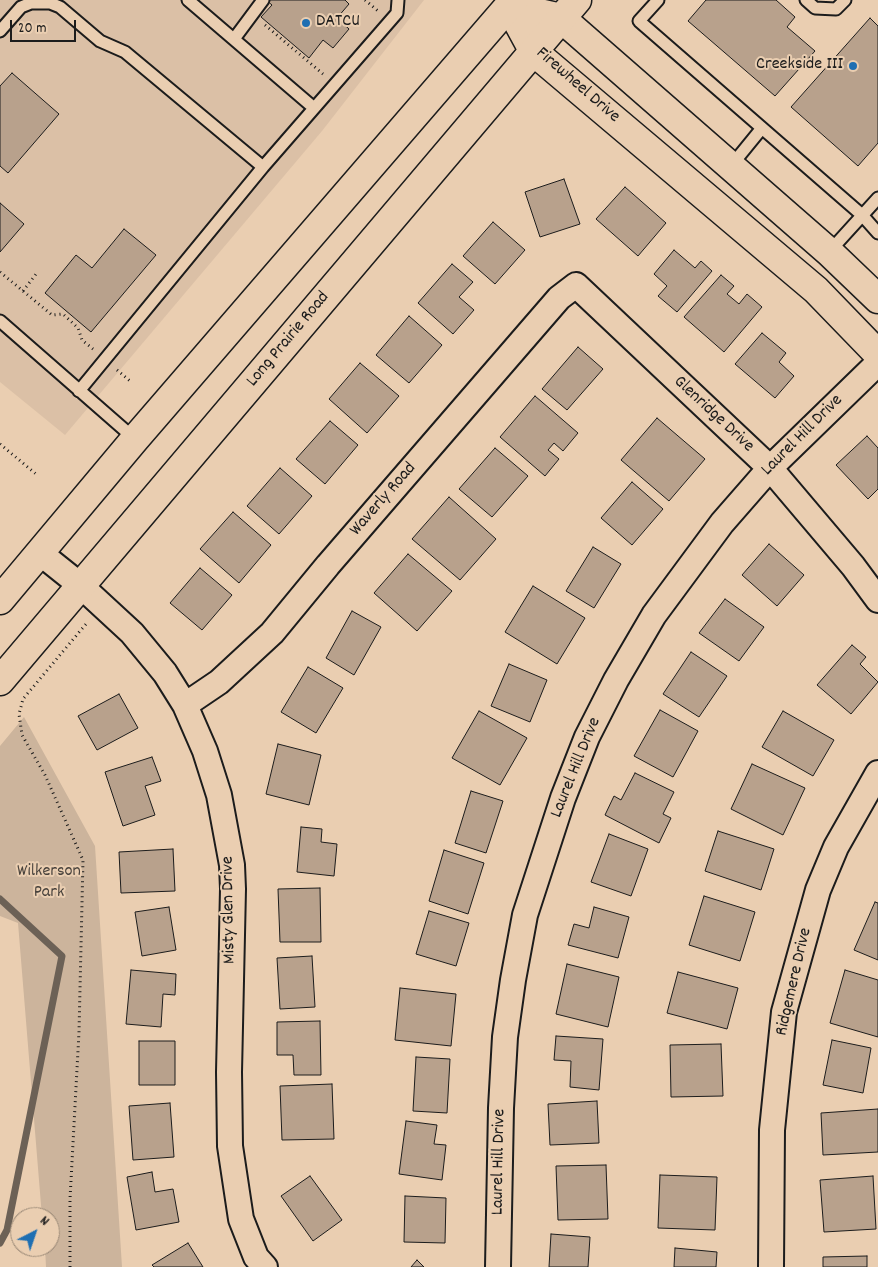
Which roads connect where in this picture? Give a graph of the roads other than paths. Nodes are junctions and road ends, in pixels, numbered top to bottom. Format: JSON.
{"nodes":[{"id":1,"x":188,"y":0,"type":"edge"},
{"id":2,"x":263,"y":0,"type":"edge"},
{"id":3,"x":398,"y":0,"type":"edge"},
{"id":4,"x":658,"y":0,"type":"edge"},
{"id":5,"x":806,"y":0,"type":"edge"},
{"id":6,"x":845,"y":0,"type":"edge"},
{"id":7,"x":508,"y":2,"type":"edge"},
{"id":8,"x":569,"y":9,"type":"edge"},
{"id":9,"x":0,"y":31,"type":"edge"},
{"id":10,"x":234,"y":39,"type":"junction"},
{"id":11,"x":534,"y":52,"type":"junction"},
{"id":12,"x":314,"y":108,"type":"junction"},
{"id":13,"x":762,"y":128,"type":"junction"},
{"id":14,"x":731,"y":166,"type":"junction"},
{"id":15,"x":263,"y":167,"type":"junction"},
{"id":16,"x":878,"y":198,"type":"edge"},
{"id":17,"x":862,"y":215,"type":"junction"},
{"id":18,"x":878,"y":233,"type":"edge"},
{"id":19,"x":829,"y":252,"type":"junction"},
{"id":20,"x":576,"y":285,"type":"joint"},
{"id":21,"x":878,"y":299,"type":"edge"},
{"id":22,"x":0,"y":321,"type":"edge"},
{"id":23,"x":878,"y":354,"type":"edge"},
{"id":24,"x":878,"y":363,"type":"edge"},
{"id":25,"x":79,"y":391,"type":"junction"},
{"id":26,"x":135,"y":439,"type":"junction"},
{"id":27,"x":770,"y":468,"type":"junction"},
{"id":28,"x":40,"y":552,"type":"junction"},
{"id":29,"x":80,"y":585,"type":"junction"},
{"id":30,"x":0,"y":600,"type":"edge"},
{"id":31,"x":878,"y":600,"type":"edge"},
{"id":32,"x":0,"y":681,"type":"edge"},
{"id":33,"x":185,"y":705,"type":"junction"},
{"id":34,"x":878,"y":773,"type":"edge"},
{"id":35,"x":264,"y":1267,"type":"edge"},
{"id":36,"x":498,"y":1267,"type":"edge"},
{"id":37,"x":771,"y":1267,"type":"edge"}],
"edges":[{"from":1,"to":10,"type":"lane"},
{"from":2,"to":10,"type":"lane"},
{"from":3,"to":12,"type":"lane"},
{"from":4,"to":13,"type":"lane"},
{"from":5,"to":6,"type":"lane"},
{"from":7,"to":8,"type":"main road"},
{"from":7,"to":11,"type":"main road","name":"Firewheel Drive"},
{"from":7,"to":26,"type":"main road"},
{"from":8,"to":11,"type":"main road","name":"Long Prairie Road"},
{"from":8,"to":14,"type":"main road"},
{"from":9,"to":15,"type":"lane"},
{"from":10,"to":12,"type":"lane"},
{"from":11,"to":23,"type":"main road","name":"Firewheel Drive"},
{"from":11,"to":29,"type":"main road","name":"Long Prairie Road"},
{"from":12,"to":15,"type":"lane"},
{"from":13,"to":14,"type":"lane"},
{"from":13,"to":17,"type":"lane"},
{"from":14,"to":19,"type":"main road"},
{"from":15,"to":25,"type":"lane"},
{"from":16,"to":17,"type":"lane"},
{"from":17,"to":18,"type":"lane"},
{"from":17,"to":19,"type":"lane"},
{"from":19,"to":21,"type":"main road"},
{"from":20,"to":27,"type":"street","name":"Glenridge Drive"},
{"from":20,"to":33,"type":"street","name":"Waverly Road"},
{"from":22,"to":25,"type":"lane"},
{"from":24,"to":27,"type":"street","name":"Laurel Hill Drive"},
{"from":25,"to":26,"type":"lane"},
{"from":26,"to":28,"type":"main road"},
{"from":27,"to":31,"type":"street","name":"Glenridge Drive"},
{"from":27,"to":36,"type":"street","name":"Laurel Hill Drive"},
{"from":28,"to":29,"type":"street","name":"Misty Glen Drive"},
{"from":28,"to":30,"type":"main road"},
{"from":29,"to":32,"type":"main road","name":"Long Prairie Road"},
{"from":29,"to":33,"type":"street","name":"Misty Glen Drive"},
{"from":33,"to":35,"type":"street","name":"Misty Glen Drive"},
{"from":34,"to":37,"type":"street","name":"Ridgemere Drive"}]}
